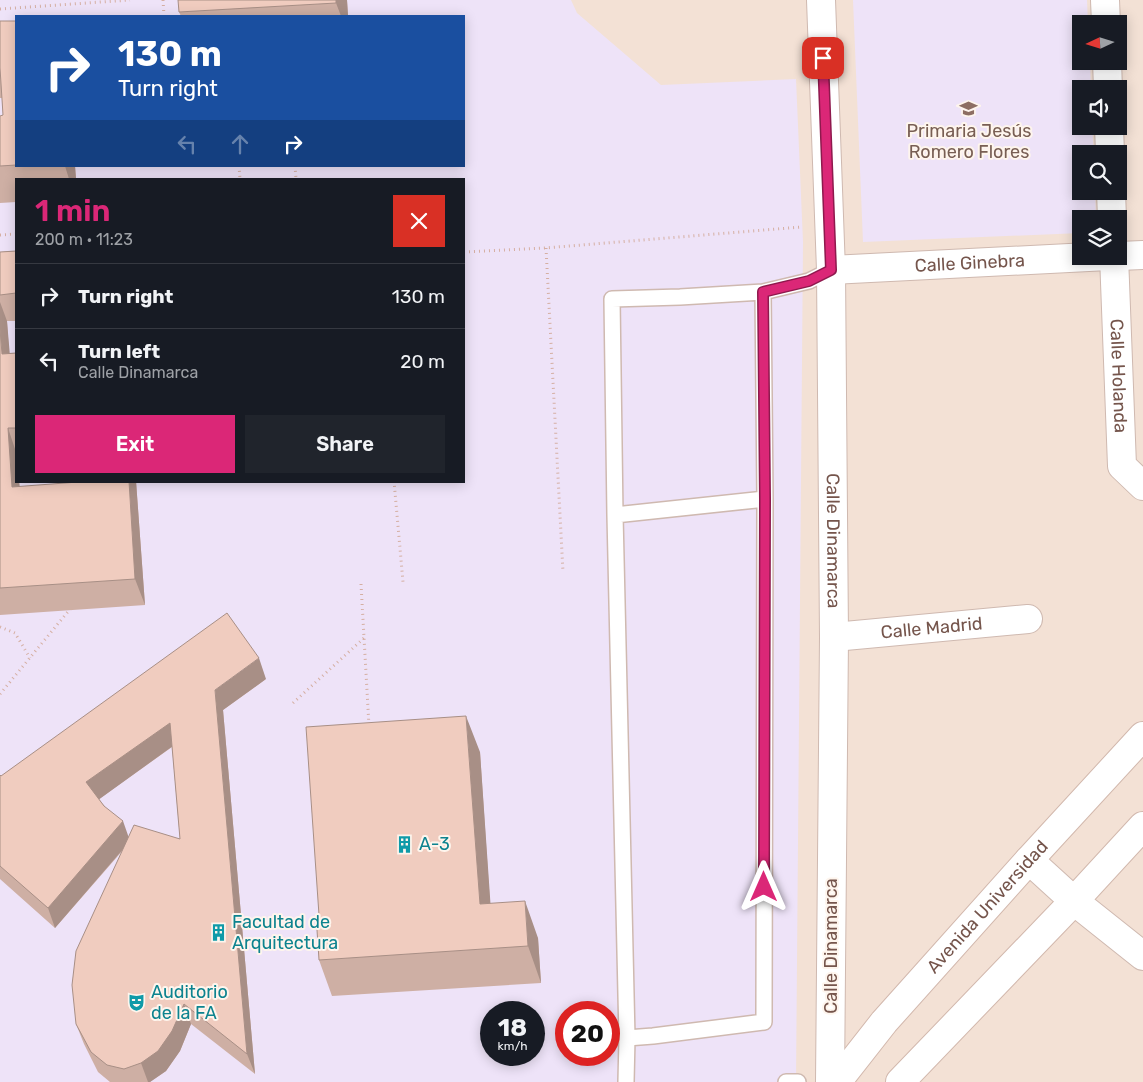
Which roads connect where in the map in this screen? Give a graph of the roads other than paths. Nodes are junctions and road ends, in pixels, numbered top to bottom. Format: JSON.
{"nodes":[{"id":1,"x":821,"y":0,"type":"edge"},
{"id":2,"x":1105,"y":0,"type":"edge"},
{"id":3,"x":1106,"y":15,"type":"edge"},
{"id":4,"x":1143,"y":254,"type":"edge"},
{"id":5,"x":1127,"y":255,"type":"edge"},
{"id":6,"x":1072,"y":258,"type":"edge"},
{"id":7,"x":1114,"y":265,"type":"edge"},
{"id":8,"x":831,"y":270,"type":"junction"},
{"id":9,"x":763,"y":292,"type":"junction"},
{"id":10,"x":1143,"y":486,"type":"edge"},
{"id":11,"x":765,"y":499,"type":"junction"},
{"id":12,"x":615,"y":515,"type":"junction"},
{"id":13,"x":1028,"y":619,"type":"dead end"},
{"id":14,"x":834,"y":637,"type":"junction"},
{"id":15,"x":1143,"y":736,"type":"edge"},
{"id":16,"x":1143,"y":826,"type":"edge"},
{"id":17,"x":1029,"y":860,"type":"junction"},
{"id":18,"x":1074,"y":901,"type":"junction"},
{"id":19,"x":1143,"y":956,"type":"edge"},
{"id":20,"x":627,"y":1038,"type":"junction"},
{"id":21,"x":626,"y":1082,"type":"edge"},
{"id":22,"x":786,"y":1082,"type":"edge"},
{"id":23,"x":798,"y":1082,"type":"edge"},
{"id":24,"x":830,"y":1082,"type":"edge"},
{"id":25,"x":837,"y":1082,"type":"edge"},
{"id":26,"x":900,"y":1082,"type":"edge"}],
"edges":[{"from":1,"to":8,"type":"street","name":"Calle Dinamarca"},
{"from":2,"to":3,"type":"street"},
{"from":4,"to":5,"type":"street"},
{"from":6,"to":8,"type":"street","name":"Calle Ginebra"},
{"from":7,"to":10,"type":"street","name":"Calle Holanda"},
{"from":8,"to":9,"type":"lane"},
{"from":8,"to":14,"type":"street","name":"Calle Dinamarca"},
{"from":9,"to":11,"type":"lane"},
{"from":9,"to":12,"type":"lane"},
{"from":11,"to":12,"type":"lane"},
{"from":11,"to":20,"type":"lane"},
{"from":12,"to":20,"type":"lane"},
{"from":13,"to":14,"type":"street","name":"Calle Madrid"},
{"from":14,"to":24,"type":"street","name":"Calle Dinamarca"},
{"from":15,"to":17,"type":"street","name":"Avenida Universidad"},
{"from":16,"to":18,"type":"street"},
{"from":17,"to":18,"type":"street"},
{"from":17,"to":25,"type":"street","name":"Avenida Universidad"},
{"from":18,"to":19,"type":"street"},
{"from":18,"to":26,"type":"street"},
{"from":20,"to":21,"type":"lane"},
{"from":22,"to":23,"type":"lane"}]}
